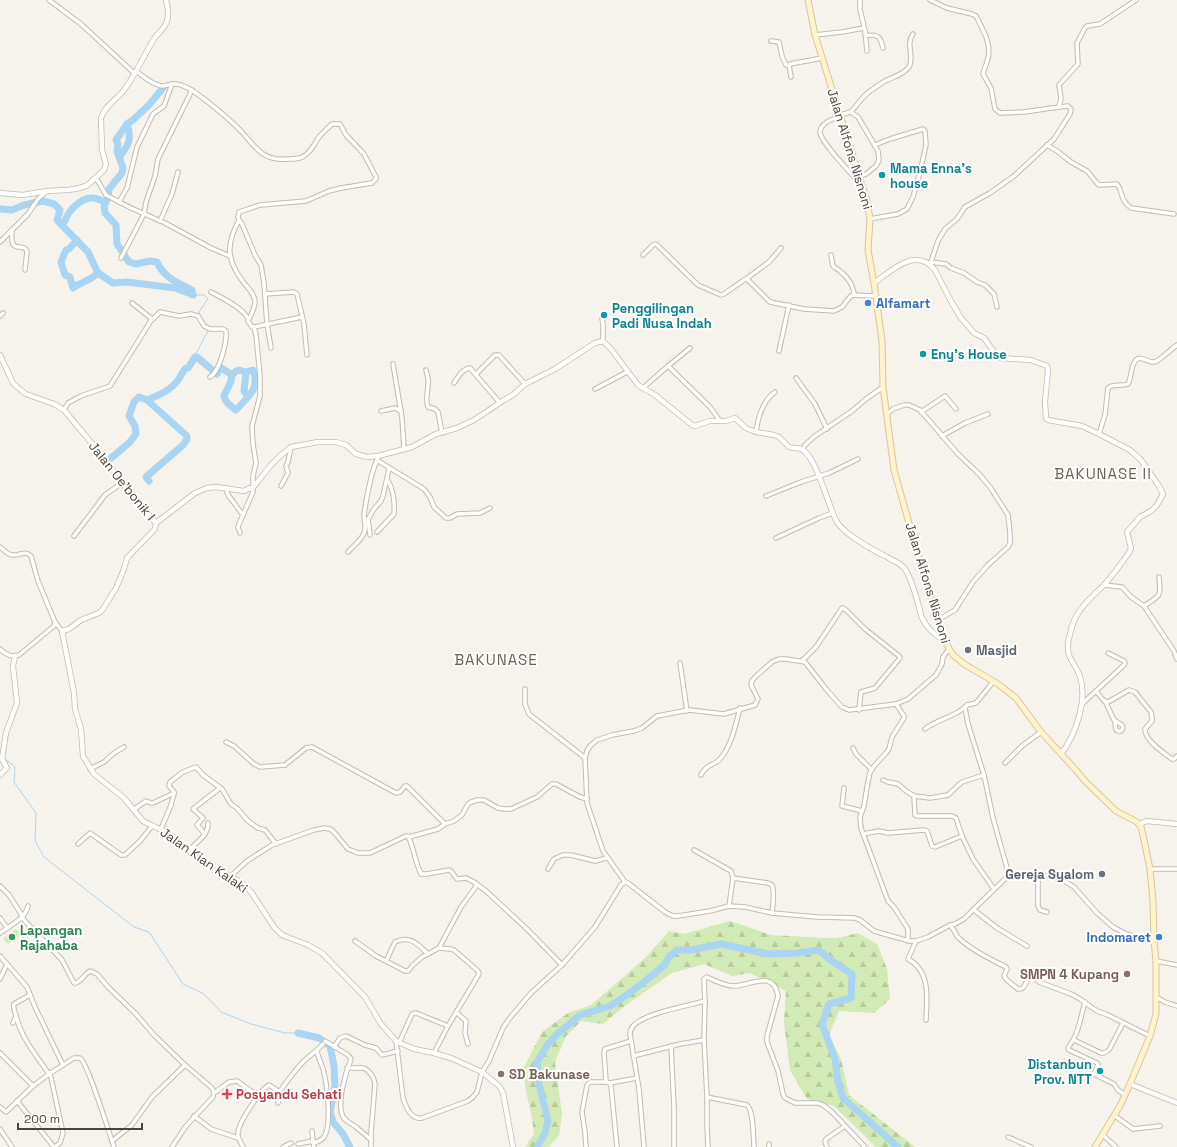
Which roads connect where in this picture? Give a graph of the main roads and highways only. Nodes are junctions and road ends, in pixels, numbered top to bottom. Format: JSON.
{"nodes":[{"id":1,"x":808,"y":0,"type":"edge"},
{"id":2,"x":1095,"y":1147,"type":"edge"}],
"edges":[{"from":1,"to":2,"type":"main road","name":"Jalan Alfons Nisnoni"}]}
